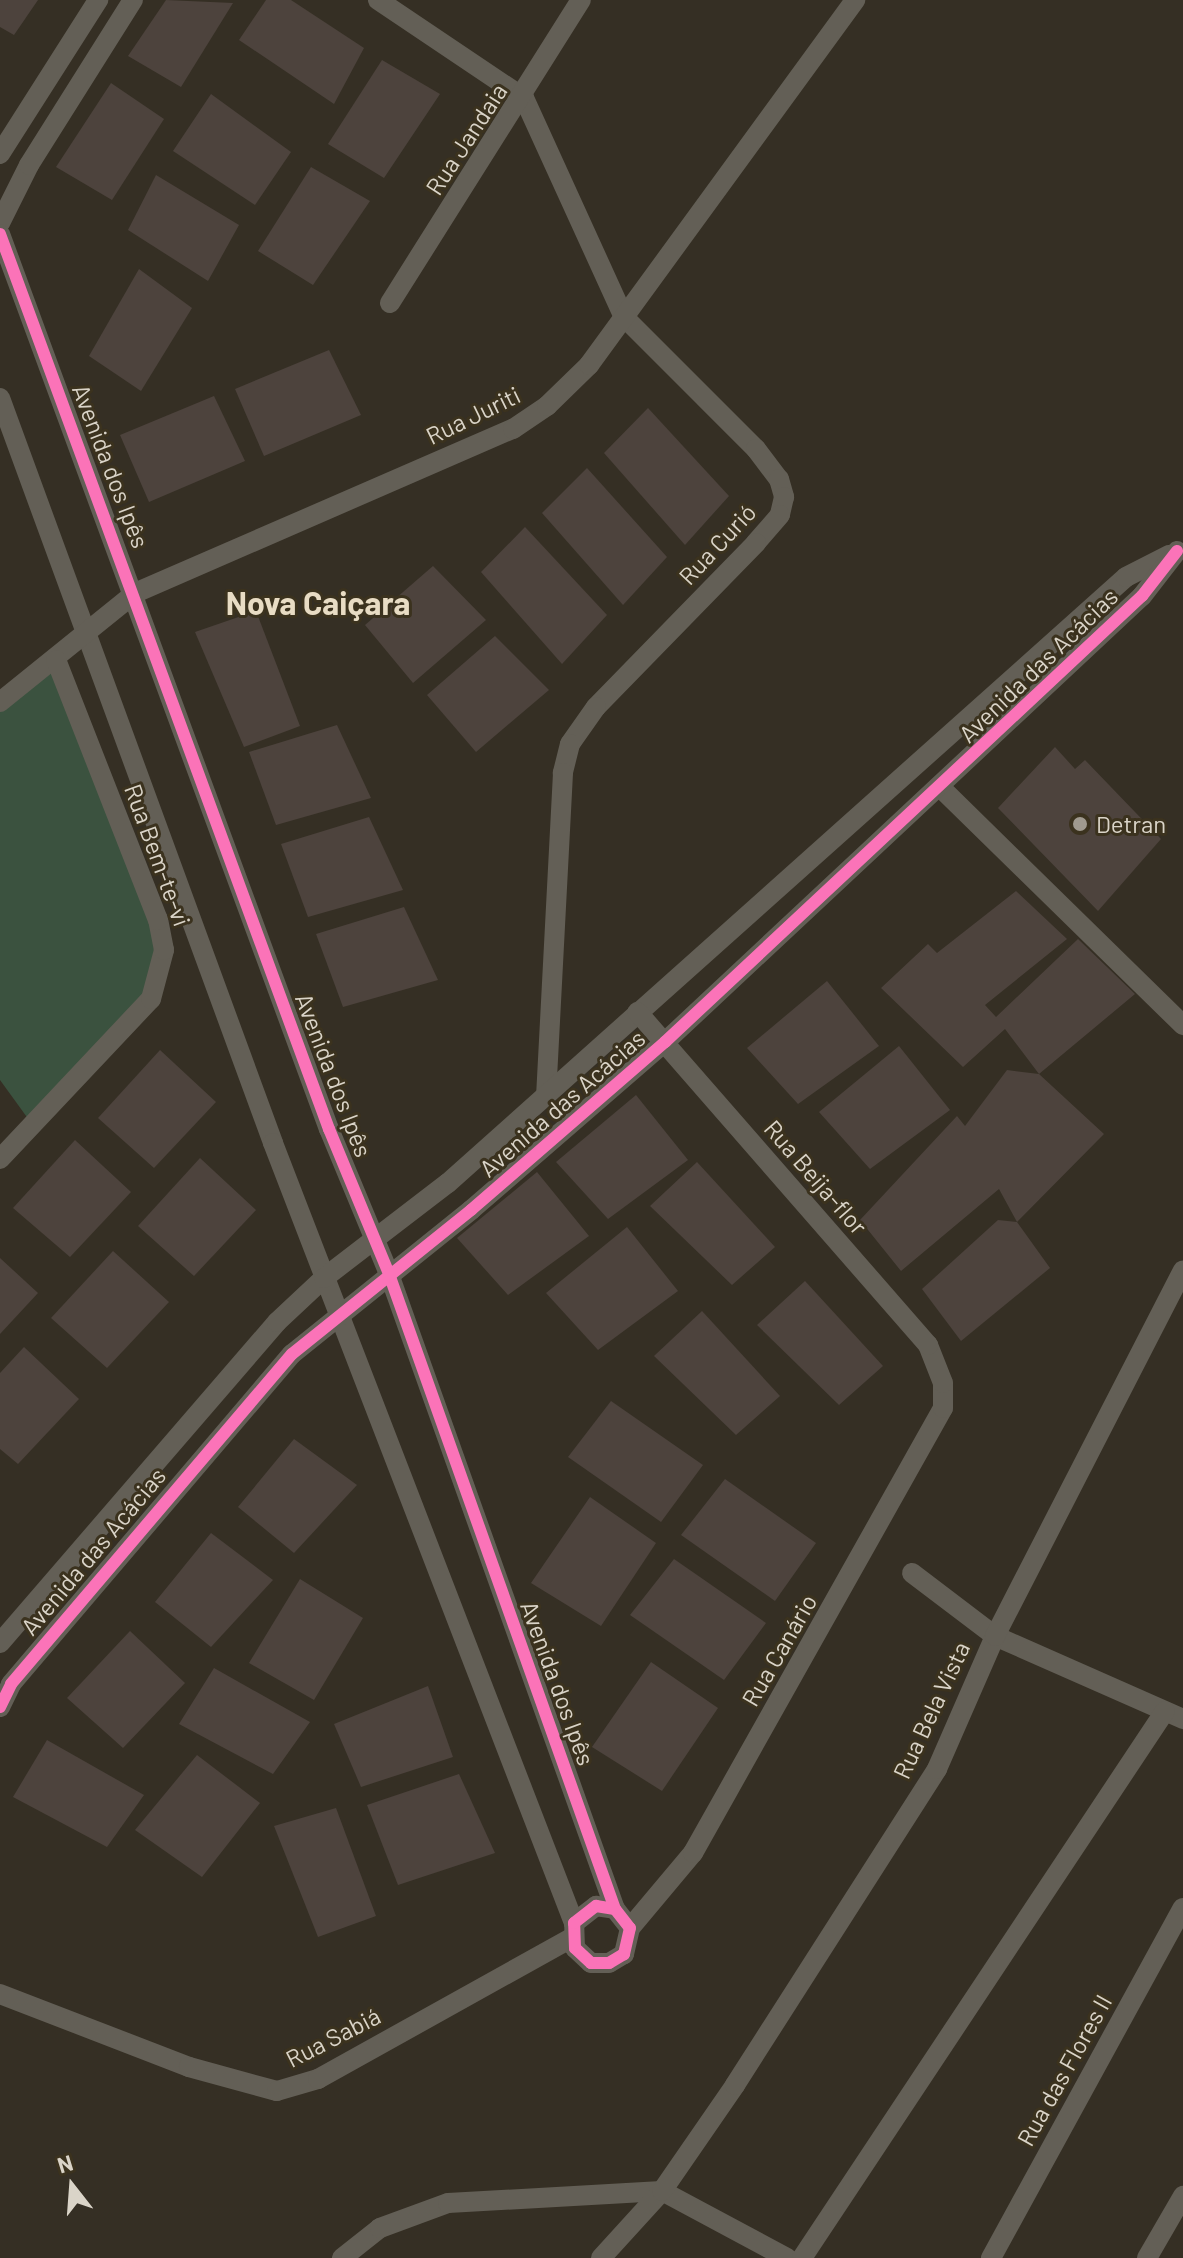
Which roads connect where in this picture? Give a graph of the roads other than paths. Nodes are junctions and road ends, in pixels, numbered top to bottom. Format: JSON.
{"nodes":[{"id":1,"x":98,"y":0,"type":"edge"},
{"id":2,"x":133,"y":0,"type":"edge"},
{"id":3,"x":378,"y":0,"type":"edge"},
{"id":4,"x":581,"y":0,"type":"edge"},
{"id":5,"x":855,"y":0,"type":"edge"},
{"id":6,"x":524,"y":98,"type":"junction"},
{"id":7,"x":0,"y":154,"type":"edge"},
{"id":8,"x":0,"y":223,"type":"edge"},
{"id":9,"x":0,"y":234,"type":"edge"},
{"id":10,"x":390,"y":303,"type":"dead end"},
{"id":11,"x":624,"y":317,"type":"junction"},
{"id":12,"x":0,"y":398,"type":"edge"},
{"id":13,"x":1180,"y":549,"type":"edge"},
{"id":14,"x":135,"y":593,"type":"junction"},
{"id":15,"x":86,"y":632,"type":"junction"},
{"id":16,"x":56,"y":660,"type":"junction"},
{"id":17,"x":0,"y":702,"type":"edge"},
{"id":18,"x":941,"y":788,"type":"junction"},
{"id":19,"x":638,"y":1012,"type":"junction"},
{"id":20,"x":1183,"y":1025,"type":"edge"},
{"id":21,"x":665,"y":1042,"type":"junction"},
{"id":22,"x":546,"y":1094,"type":"junction"},
{"id":23,"x":0,"y":1159,"type":"edge"},
{"id":24,"x":374,"y":1240,"type":"junction"},
{"id":25,"x":1183,"y":1270,"type":"edge"},
{"id":26,"x":389,"y":1274,"type":"junction"},
{"id":27,"x":324,"y":1278,"type":"junction"},
{"id":28,"x":338,"y":1313,"type":"junction"},
{"id":29,"x":943,"y":1383,"type":"joint"},
{"id":30,"x":912,"y":1573,"type":"dead end"},
{"id":31,"x":995,"y":1636,"type":"junction"},
{"id":32,"x":0,"y":1643,"type":"edge"},
{"id":33,"x":0,"y":1707,"type":"edge"},
{"id":34,"x":1174,"y":1715,"type":"edge"},
{"id":35,"x":1183,"y":1908,"type":"edge"},
{"id":36,"x":615,"y":1909,"type":"junction"},
{"id":37,"x":630,"y":1928,"type":"junction"},
{"id":38,"x":573,"y":1931,"type":"junction"},
{"id":39,"x":0,"y":1994,"type":"edge"},
{"id":40,"x":662,"y":2191,"type":"junction"},
{"id":41,"x":1183,"y":2196,"type":"edge"},
{"id":42,"x":342,"y":2258,"type":"edge"},
{"id":43,"x":601,"y":2258,"type":"edge"},
{"id":44,"x":787,"y":2258,"type":"edge"},
{"id":45,"x":802,"y":2258,"type":"edge"},
{"id":46,"x":991,"y":2258,"type":"edge"},
{"id":47,"x":1147,"y":2258,"type":"edge"}],
"edges":[{"from":1,"to":7,"type":"street"},
{"from":2,"to":8,"type":"street"},
{"from":3,"to":6,"type":"street"},
{"from":4,"to":6,"type":"street","name":"Rua Jandaia"},
{"from":5,"to":11,"type":"street","name":"Rua Juriti"},
{"from":6,"to":10,"type":"street","name":"Rua Jandaia"},
{"from":6,"to":11,"type":"street","name":"Rua Curió"},
{"from":9,"to":14,"type":"street","name":"Avenida dos Ipês"},
{"from":11,"to":14,"type":"street","name":"Rua Juriti"},
{"from":11,"to":22,"type":"street","name":"Rua Curió"},
{"from":12,"to":15,"type":"street"},
{"from":13,"to":18,"type":"street","name":"Avenida das Acácias"},
{"from":13,"to":19,"type":"street","name":"Avenida das Acácias"},
{"from":14,"to":15,"type":"street","name":"Rua Juriti"},
{"from":14,"to":24,"type":"street","name":"Avenida dos Ipês"},
{"from":15,"to":16,"type":"street","name":"Rua Juriti"},
{"from":15,"to":27,"type":"street"},
{"from":16,"to":17,"type":"street","name":"Rua Juriti"},
{"from":16,"to":23,"type":"street","name":"Rua Bem-te-vi"},
{"from":18,"to":20,"type":"street"},
{"from":18,"to":21,"type":"street","name":"Avenida das Acácias"},
{"from":19,"to":21,"type":"street","name":"Rua Beija-flor"},
{"from":19,"to":22,"type":"street","name":"Avenida das Acácias"},
{"from":21,"to":26,"type":"street","name":"Avenida das Acácias"},
{"from":21,"to":29,"type":"street","name":"Rua Beija-flor"},
{"from":22,"to":24,"type":"street","name":"Avenida das Acácias"},
{"from":24,"to":26,"type":"street","name":"Avenida dos Ipês"},
{"from":24,"to":27,"type":"street","name":"Avenida das Acácias"},
{"from":25,"to":31,"type":"street","name":"Rua Bela Vista"},
{"from":26,"to":28,"type":"street","name":"Avenida das Acácias"},
{"from":26,"to":36,"type":"street","name":"Avenida dos Ipês"},
{"from":27,"to":28,"type":"street"},
{"from":27,"to":32,"type":"street","name":"Avenida das Acácias"},
{"from":28,"to":33,"type":"street","name":"Avenida das Acácias"},
{"from":28,"to":38,"type":"street"},
{"from":29,"to":37,"type":"street","name":"Rua Canário"},
{"from":30,"to":31,"type":"street"},
{"from":31,"to":34,"type":"street"},
{"from":31,"to":40,"type":"street","name":"Rua Bela Vista"},
{"from":34,"to":45,"type":"street"},
{"from":35,"to":46,"type":"street","name":"Rua das Flores II"},
{"from":36,"to":37,"type":"street","name":"Avenida dos Ipês"},
{"from":36,"to":38,"type":"street","name":"Rua Sabiá"},
{"from":37,"to":38,"type":"street"},
{"from":38,"to":39,"type":"street","name":"Rua Sabiá"},
{"from":40,"to":42,"type":"street"},
{"from":40,"to":43,"type":"street","name":"Rua Bela Vista"},
{"from":40,"to":44,"type":"street"},
{"from":41,"to":47,"type":"street"}]}
